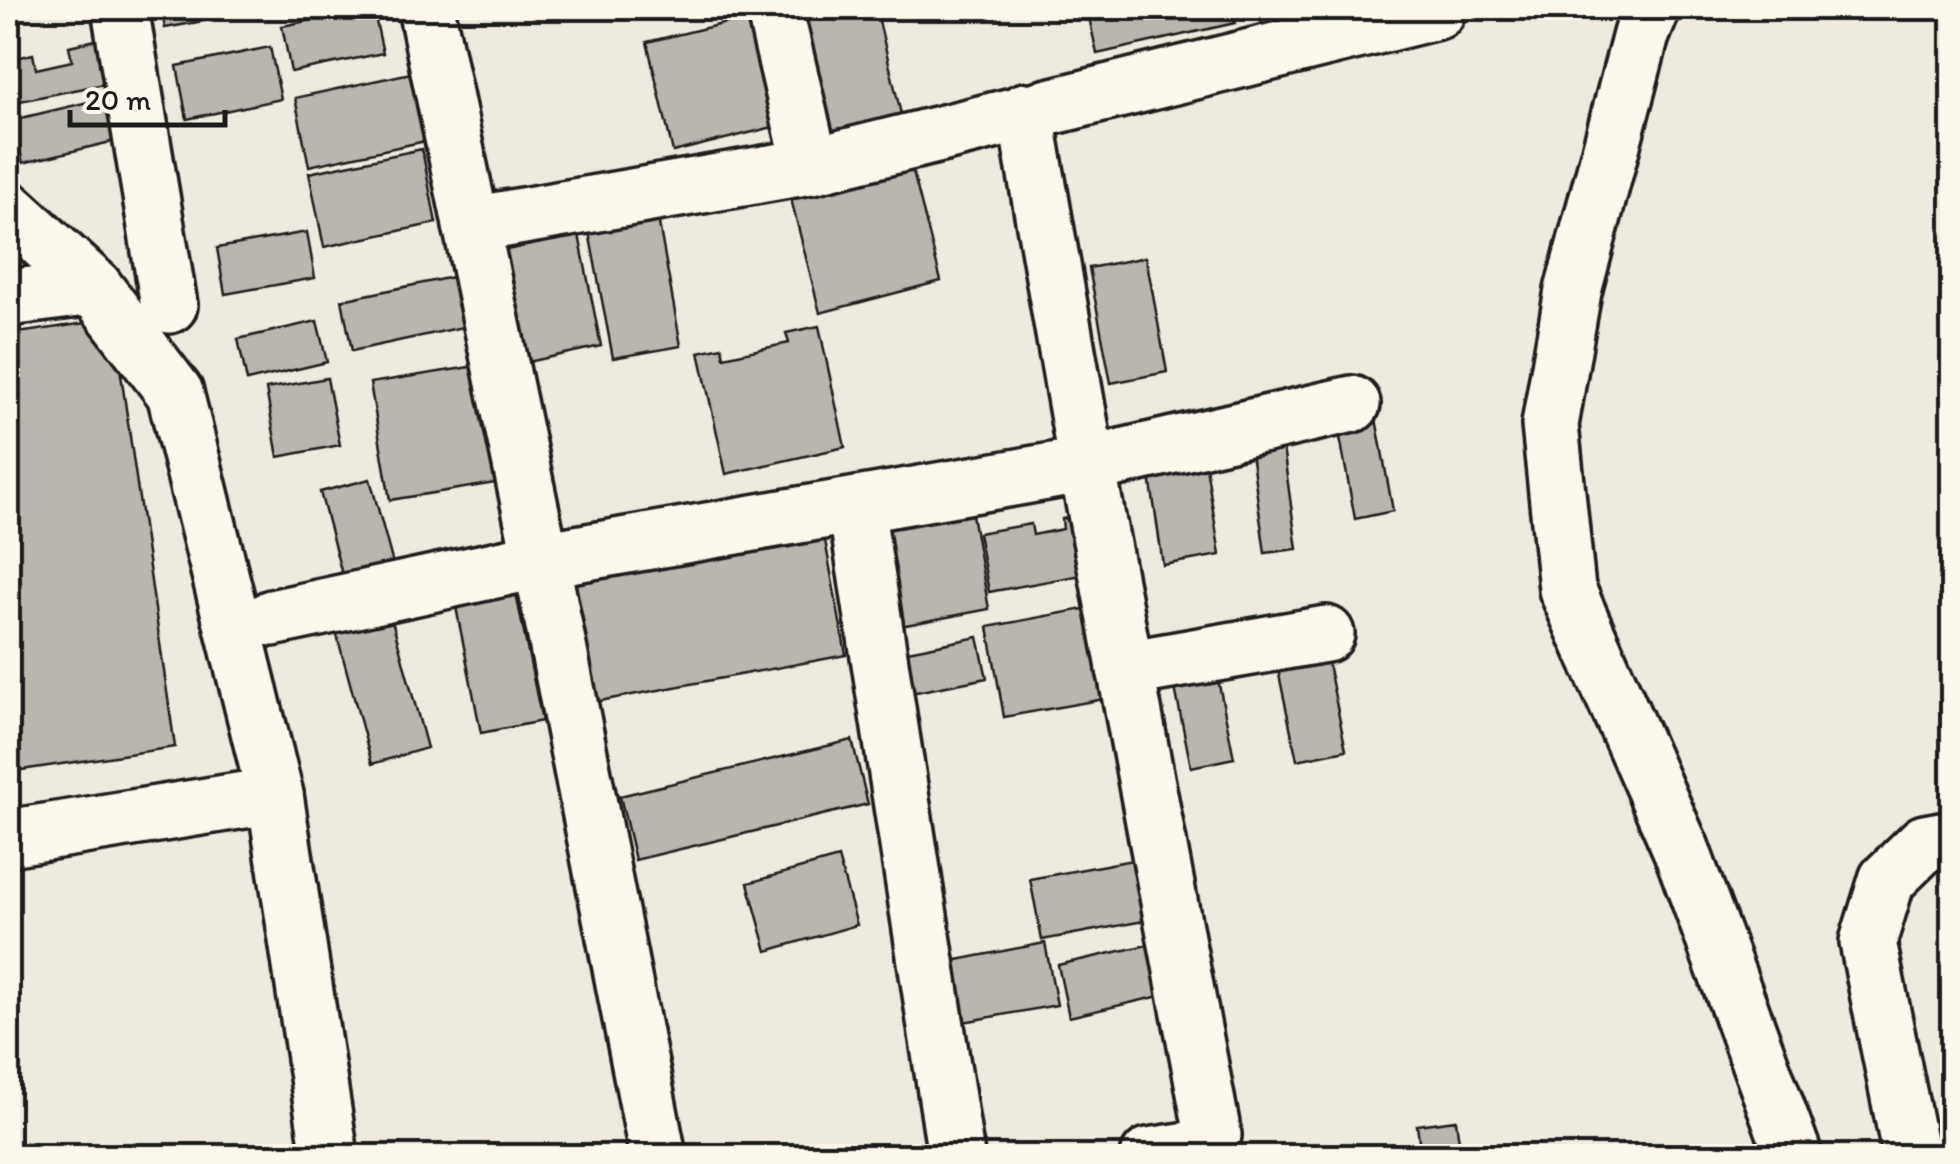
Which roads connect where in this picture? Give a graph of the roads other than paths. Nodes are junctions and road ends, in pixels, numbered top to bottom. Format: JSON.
{"nodes":[{"id":1,"x":120,"y":8,"type":"edge"},
{"id":2,"x":426,"y":8,"type":"edge"},
{"id":3,"x":774,"y":8,"type":"edge"},
{"id":4,"x":1652,"y":8,"type":"edge"},
{"id":5,"x":1437,"y":10,"type":"dead end"},
{"id":6,"x":1025,"y":111,"type":"junction"},
{"id":7,"x":811,"y":166,"type":"junction"},
{"id":8,"x":8,"y":210,"type":"edge"},
{"id":9,"x":471,"y":225,"type":"junction"},
{"id":10,"x":94,"y":286,"type":"junction"},
{"id":11,"x":8,"y":298,"type":"edge"},
{"id":12,"x":169,"y":304,"type":"dead end"},
{"id":13,"x":1352,"y":404,"type":"dead end"},
{"id":14,"x":1086,"y":465,"type":"junction"},
{"id":15,"x":856,"y":507,"type":"junction"},
{"id":16,"x":541,"y":560,"type":"junction"},
{"id":17,"x":272,"y":618,"type":"dead end"},
{"id":18,"x":1326,"y":634,"type":"dead end"},
{"id":19,"x":1125,"y":669,"type":"junction"},
{"id":20,"x":275,"y":796,"type":"junction"},
{"id":21,"x":8,"y":838,"type":"edge"},
{"id":22,"x":1952,"y":838,"type":"edge"},
{"id":23,"x":330,"y":1156,"type":"edge"},
{"id":24,"x":658,"y":1156,"type":"edge"},
{"id":25,"x":956,"y":1156,"type":"edge"},
{"id":26,"x":1149,"y":1156,"type":"edge"},
{"id":27,"x":1794,"y":1156,"type":"edge"},
{"id":28,"x":1911,"y":1156,"type":"edge"}],
"edges":[{"from":1,"to":12,"type":"street"},
{"from":2,"to":9,"type":"street"},
{"from":3,"to":7,"type":"street"},
{"from":4,"to":27,"type":"street"},
{"from":5,"to":6,"type":"street"},
{"from":6,"to":7,"type":"street"},
{"from":6,"to":14,"type":"street"},
{"from":7,"to":9,"type":"street"},
{"from":8,"to":10,"type":"street"},
{"from":9,"to":16,"type":"street"},
{"from":10,"to":11,"type":"street"},
{"from":10,"to":20,"type":"street"},
{"from":13,"to":14,"type":"street"},
{"from":14,"to":15,"type":"street"},
{"from":14,"to":19,"type":"street"},
{"from":15,"to":16,"type":"street"},
{"from":15,"to":25,"type":"street"},
{"from":16,"to":17,"type":"street"},
{"from":16,"to":24,"type":"street"},
{"from":18,"to":19,"type":"street"},
{"from":19,"to":26,"type":"street"},
{"from":20,"to":21,"type":"street"},
{"from":20,"to":23,"type":"street"},
{"from":22,"to":28,"type":"street"}]}
